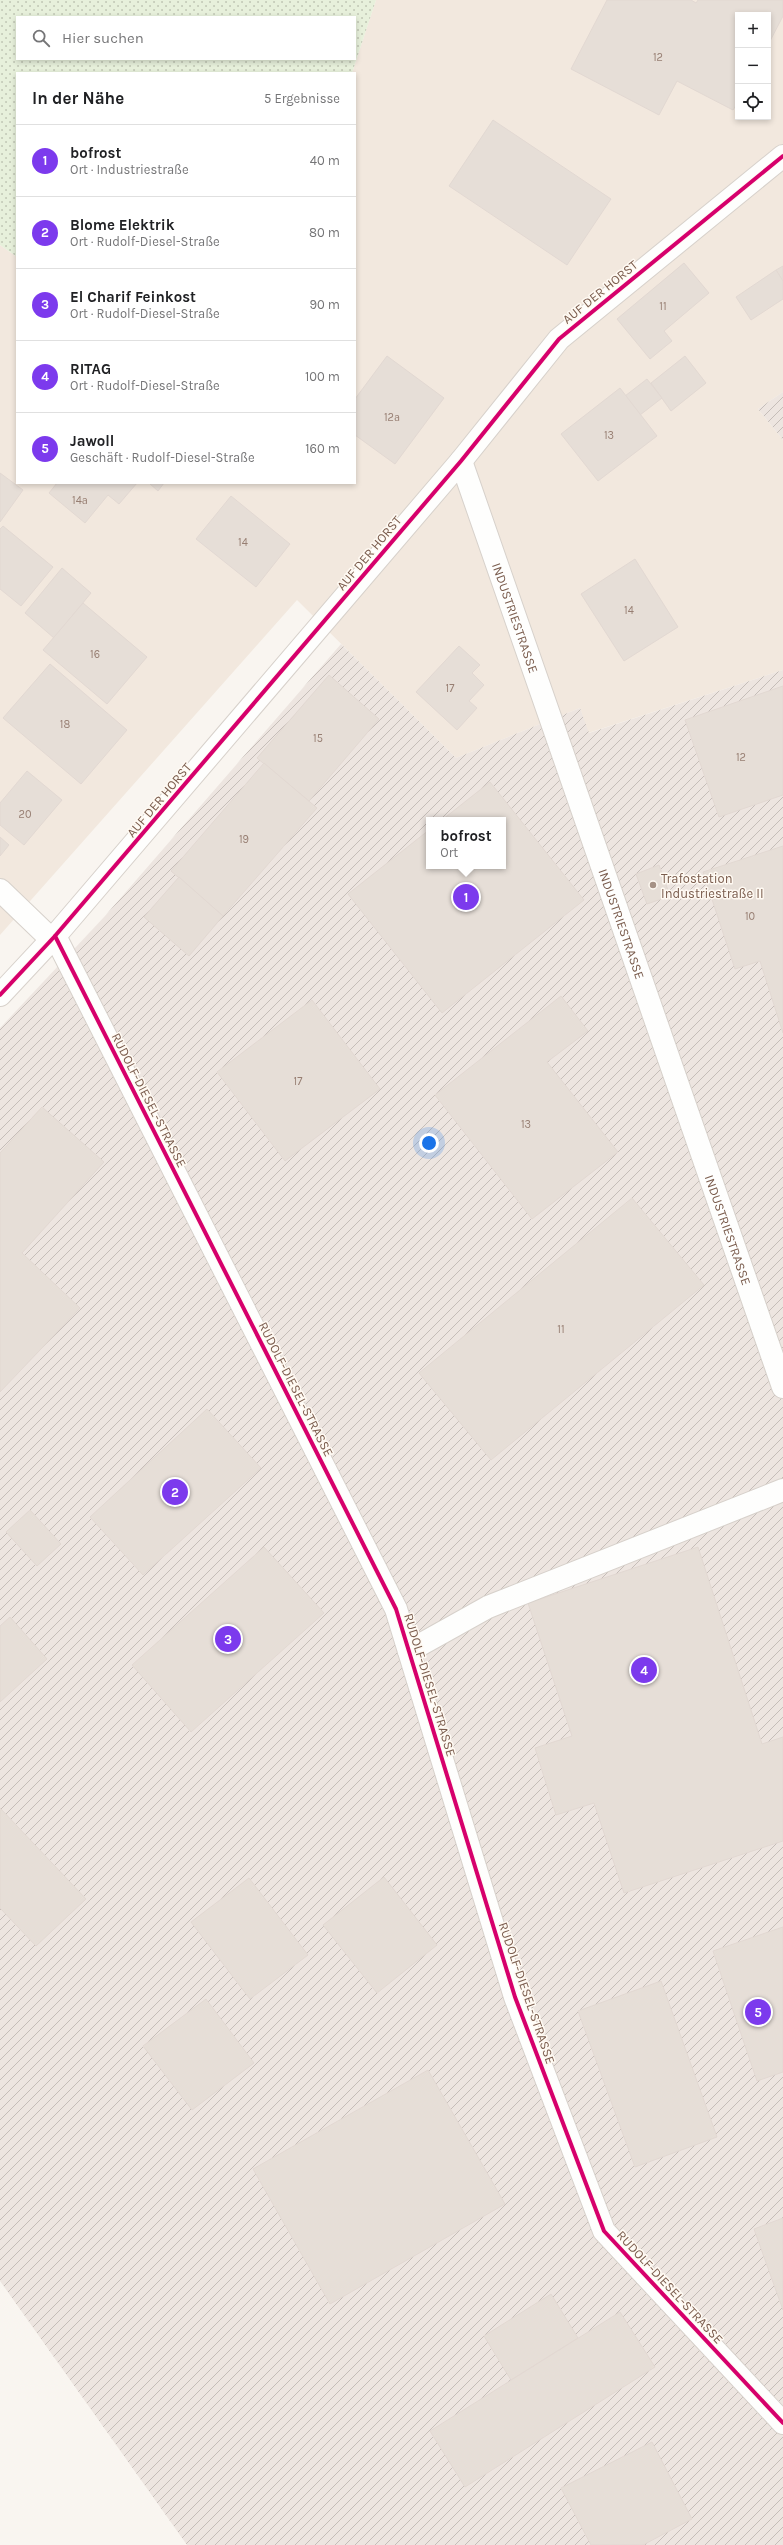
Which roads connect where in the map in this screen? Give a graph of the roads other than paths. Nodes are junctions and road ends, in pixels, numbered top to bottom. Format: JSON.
{"nodes":[{"id":1,"x":783,"y":156,"type":"edge"},
{"id":2,"x":461,"y":461,"type":"junction"},
{"id":3,"x":0,"y":890,"type":"edge"},
{"id":4,"x":54,"y":938,"type":"junction"},
{"id":5,"x":0,"y":995,"type":"edge"},
{"id":6,"x":783,"y":1387,"type":"edge"},
{"id":7,"x":783,"y":1490,"type":"edge"},
{"id":8,"x":409,"y":1651,"type":"junction"},
{"id":9,"x":783,"y":2423,"type":"edge"}],
"edges":[{"from":1,"to":2,"type":"street","name":"AUF DER HORST"},
{"from":2,"to":4,"type":"street","name":"AUF DER HORST"},
{"from":2,"to":6,"type":"street","name":"INDUSTRIESTRASSE"},
{"from":3,"to":4,"type":"street","name":"RUDOLF-DIESEL-STRASSE"},
{"from":4,"to":5,"type":"street","name":"AUF DER HORST"},
{"from":4,"to":8,"type":"street","name":"RUDOLF-DIESEL-STRASSE"},
{"from":7,"to":8,"type":"street"},
{"from":8,"to":9,"type":"street","name":"RUDOLF-DIESEL-STRASSE"}]}
